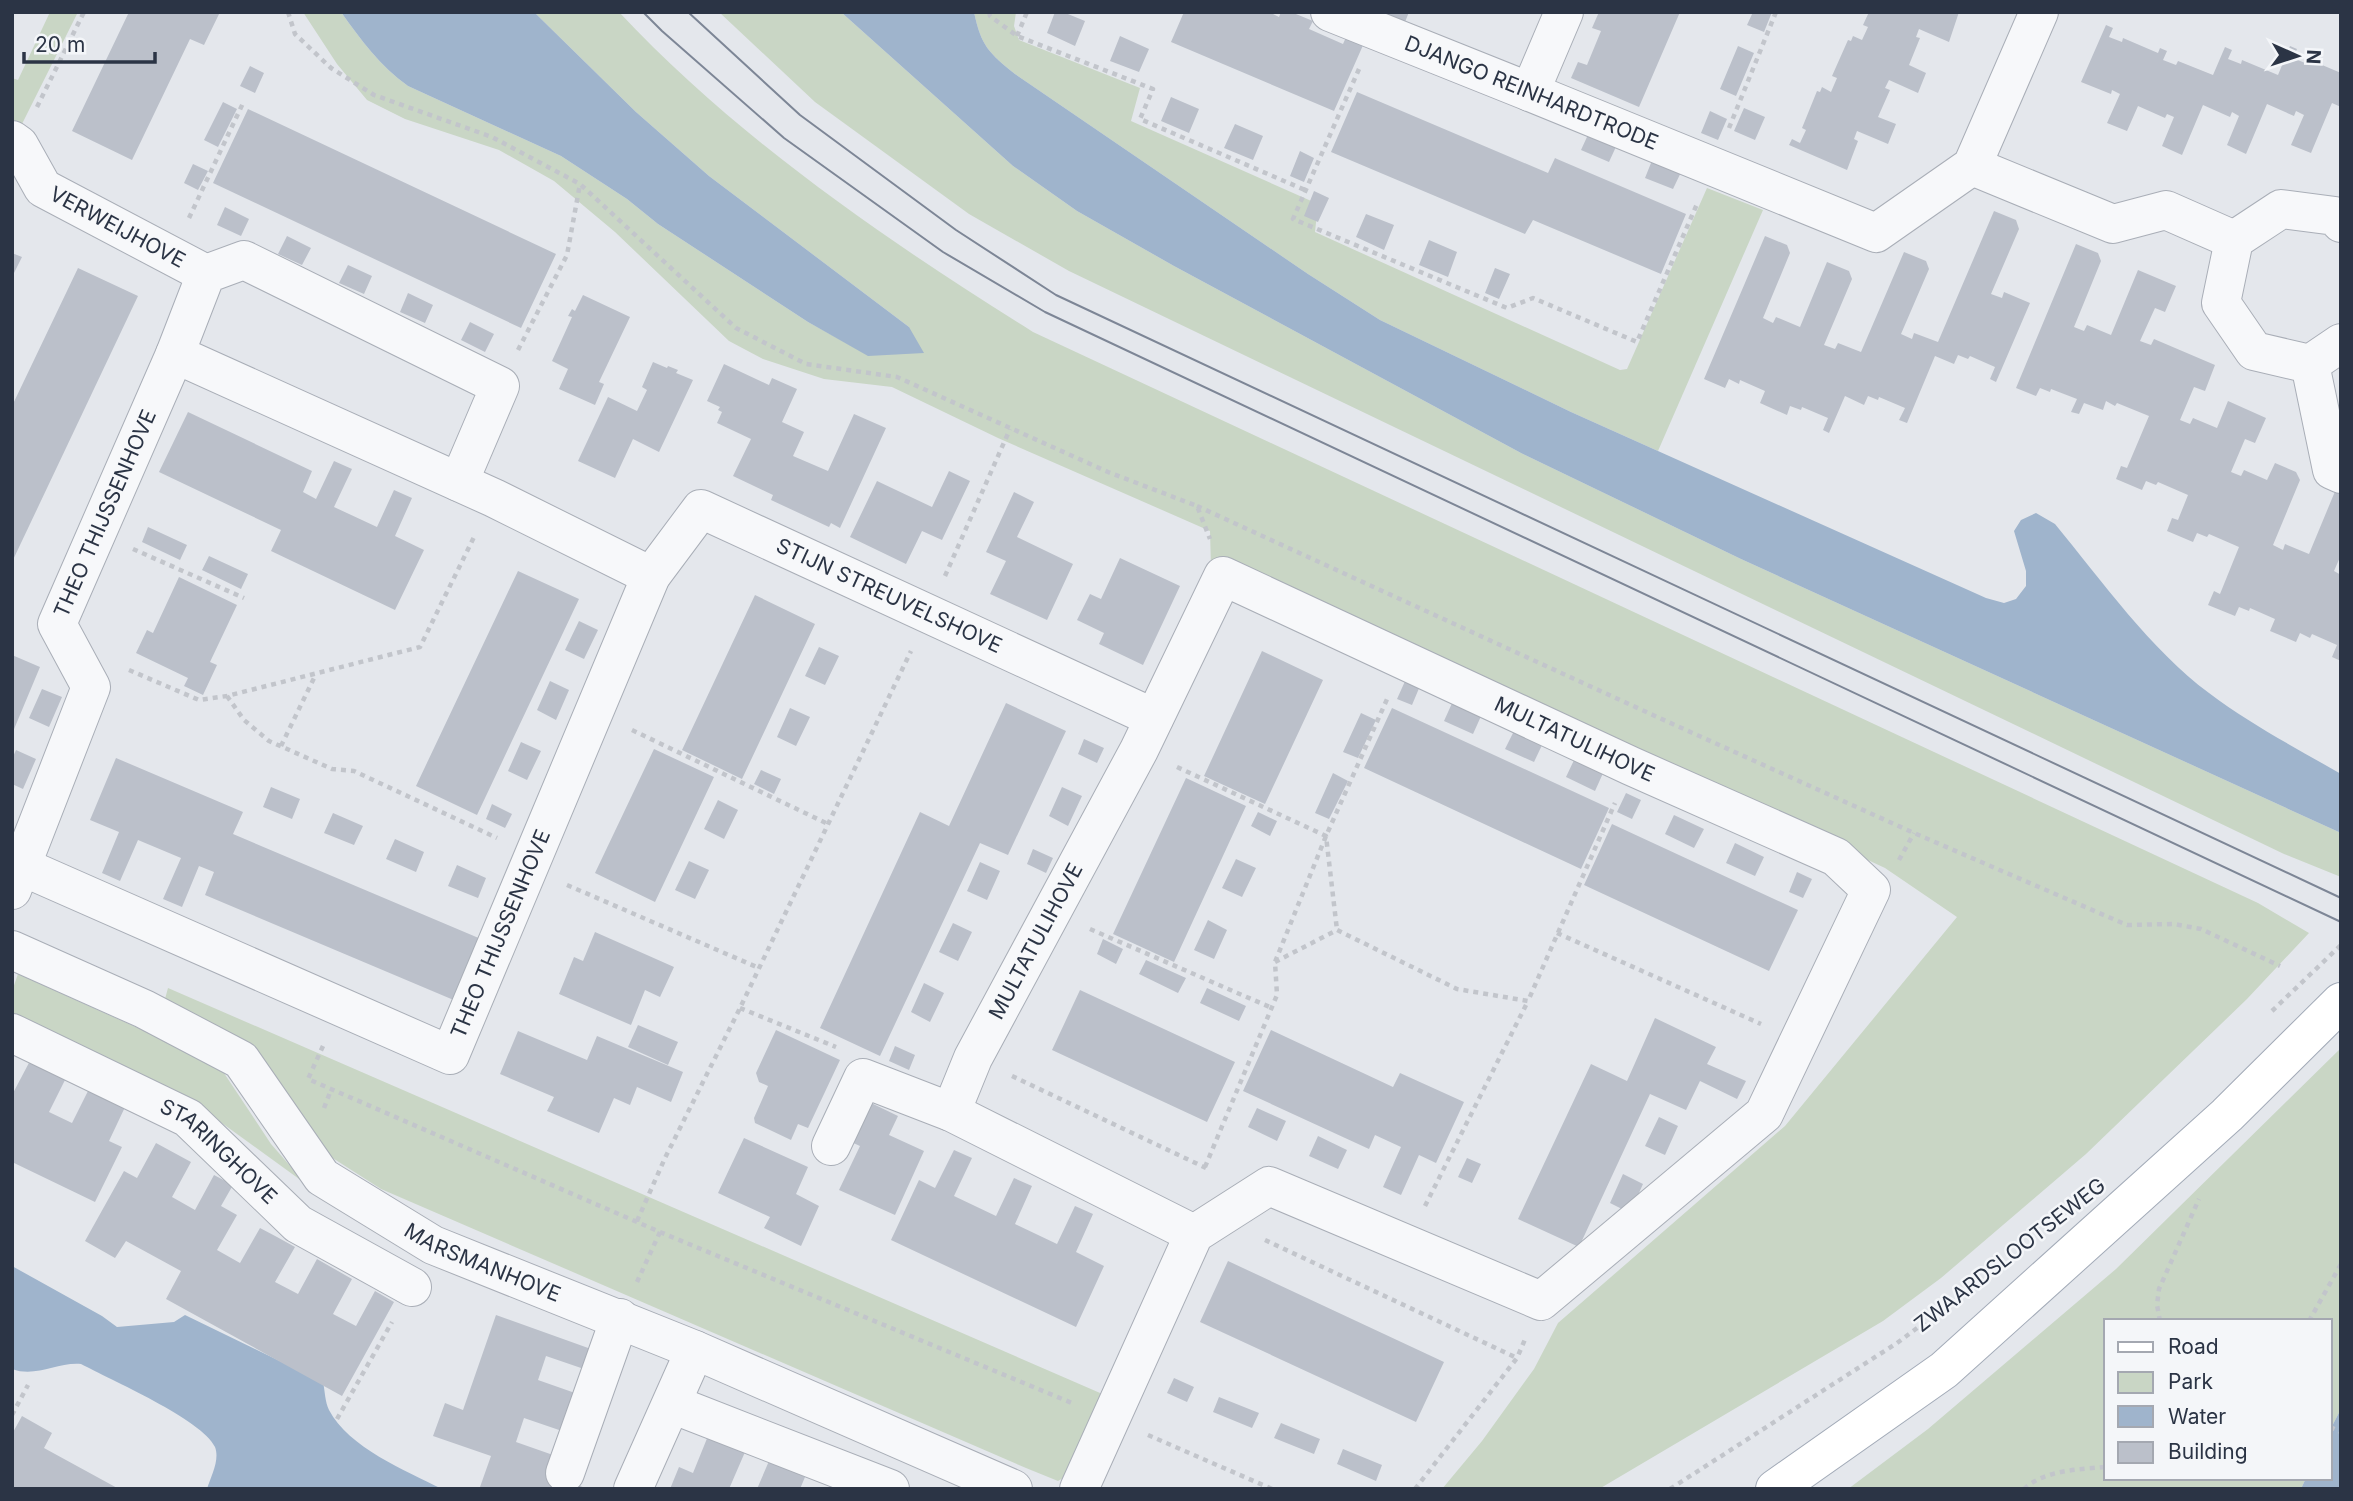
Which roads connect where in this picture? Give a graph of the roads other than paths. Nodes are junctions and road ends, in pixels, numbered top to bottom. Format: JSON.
{"nodes":[{"id":1,"x":1329,"y":12,"type":"edge"},
{"id":2,"x":1564,"y":12,"type":"edge"},
{"id":3,"x":2039,"y":12,"type":"edge"},
{"id":4,"x":1530,"y":92,"type":"junction"},
{"id":5,"x":15,"y":142,"type":"edge"},
{"id":6,"x":1972,"y":166,"type":"junction"},
{"id":7,"x":2341,"y":223,"type":"edge"},
{"id":8,"x":2234,"y":240,"type":"junction"},
{"id":9,"x":206,"y":274,"type":"junction"},
{"id":10,"x":175,"y":354,"type":"junction"},
{"id":11,"x":2325,"y":354,"type":"edge"},
{"id":12,"x":2341,"y":474,"type":"edge"},
{"id":13,"x":459,"y":482,"type":"junction"},
{"id":14,"x":651,"y":576,"type":"junction"},
{"id":15,"x":1147,"y":734,"type":"junction"},
{"id":16,"x":17,"y":878,"type":"edge"},
{"id":17,"x":12,"y":950,"type":"edge"},
{"id":18,"x":2341,"y":1002,"type":"edge"},
{"id":19,"x":12,"y":1033,"type":"edge"},
{"id":20,"x":951,"y":1112,"type":"junction"},
{"id":21,"x":831,"y":1146,"type":"dead end"},
{"id":22,"x":1206,"y":1226,"type":"junction"},
{"id":23,"x":412,"y":1287,"type":"dead end"},
{"id":24,"x":620,"y":1318,"type":"junction"},
{"id":25,"x":695,"y":1350,"type":"junction"},
{"id":26,"x":672,"y":1404,"type":"junction"},
{"id":27,"x":565,"y":1473,"type":"dead end"},
{"id":28,"x":634,"y":1489,"type":"edge"},
{"id":29,"x":890,"y":1489,"type":"edge"},
{"id":30,"x":1013,"y":1489,"type":"edge"},
{"id":31,"x":1079,"y":1489,"type":"edge"},
{"id":32,"x":1775,"y":1489,"type":"edge"}],
"edges":[{"from":1,"to":4,"type":"street","name":"DJANGO REINHARDTRODE"},
{"from":2,"to":4,"type":"street"},
{"from":3,"to":6,"type":"street"},
{"from":4,"to":6,"type":"street","name":"DJANGO REINHARDTRODE"},
{"from":5,"to":9,"type":"street","name":"VERWEIJHOVE"},
{"from":6,"to":8,"type":"street"},
{"from":7,"to":8,"type":"street"},
{"from":8,"to":11,"type":"street"},
{"from":9,"to":10,"type":"street","name":"THEO THIJSSENHOVE"},
{"from":9,"to":13,"type":"street"},
{"from":10,"to":13,"type":"street"},
{"from":10,"to":16,"type":"street","name":"THEO THIJSSENHOVE"},
{"from":11,"to":12,"type":"street"},
{"from":13,"to":14,"type":"street"},
{"from":14,"to":15,"type":"street","name":"STIJN STREUVELSHOVE"},
{"from":14,"to":16,"type":"street","name":"THEO THIJSSENHOVE"},
{"from":15,"to":20,"type":"street","name":"MULTATULIHOVE"},
{"from":15,"to":22,"type":"street","name":"MULTATULIHOVE"},
{"from":17,"to":24,"type":"street","name":"MARSMANHOVE"},
{"from":18,"to":32,"type":"main road","name":"ZWAARDSLOOTSEWEG"},
{"from":19,"to":23,"type":"street","name":"STARINGHOVE"},
{"from":20,"to":21,"type":"street"},
{"from":20,"to":22,"type":"street"},
{"from":22,"to":31,"type":"street"},
{"from":24,"to":25,"type":"street","name":"MARSMANHOVE"},
{"from":24,"to":27,"type":"street"},
{"from":25,"to":26,"type":"street"},
{"from":25,"to":30,"type":"street","name":"MARSMANHOVE"},
{"from":26,"to":28,"type":"street"},
{"from":26,"to":29,"type":"street"}]}
